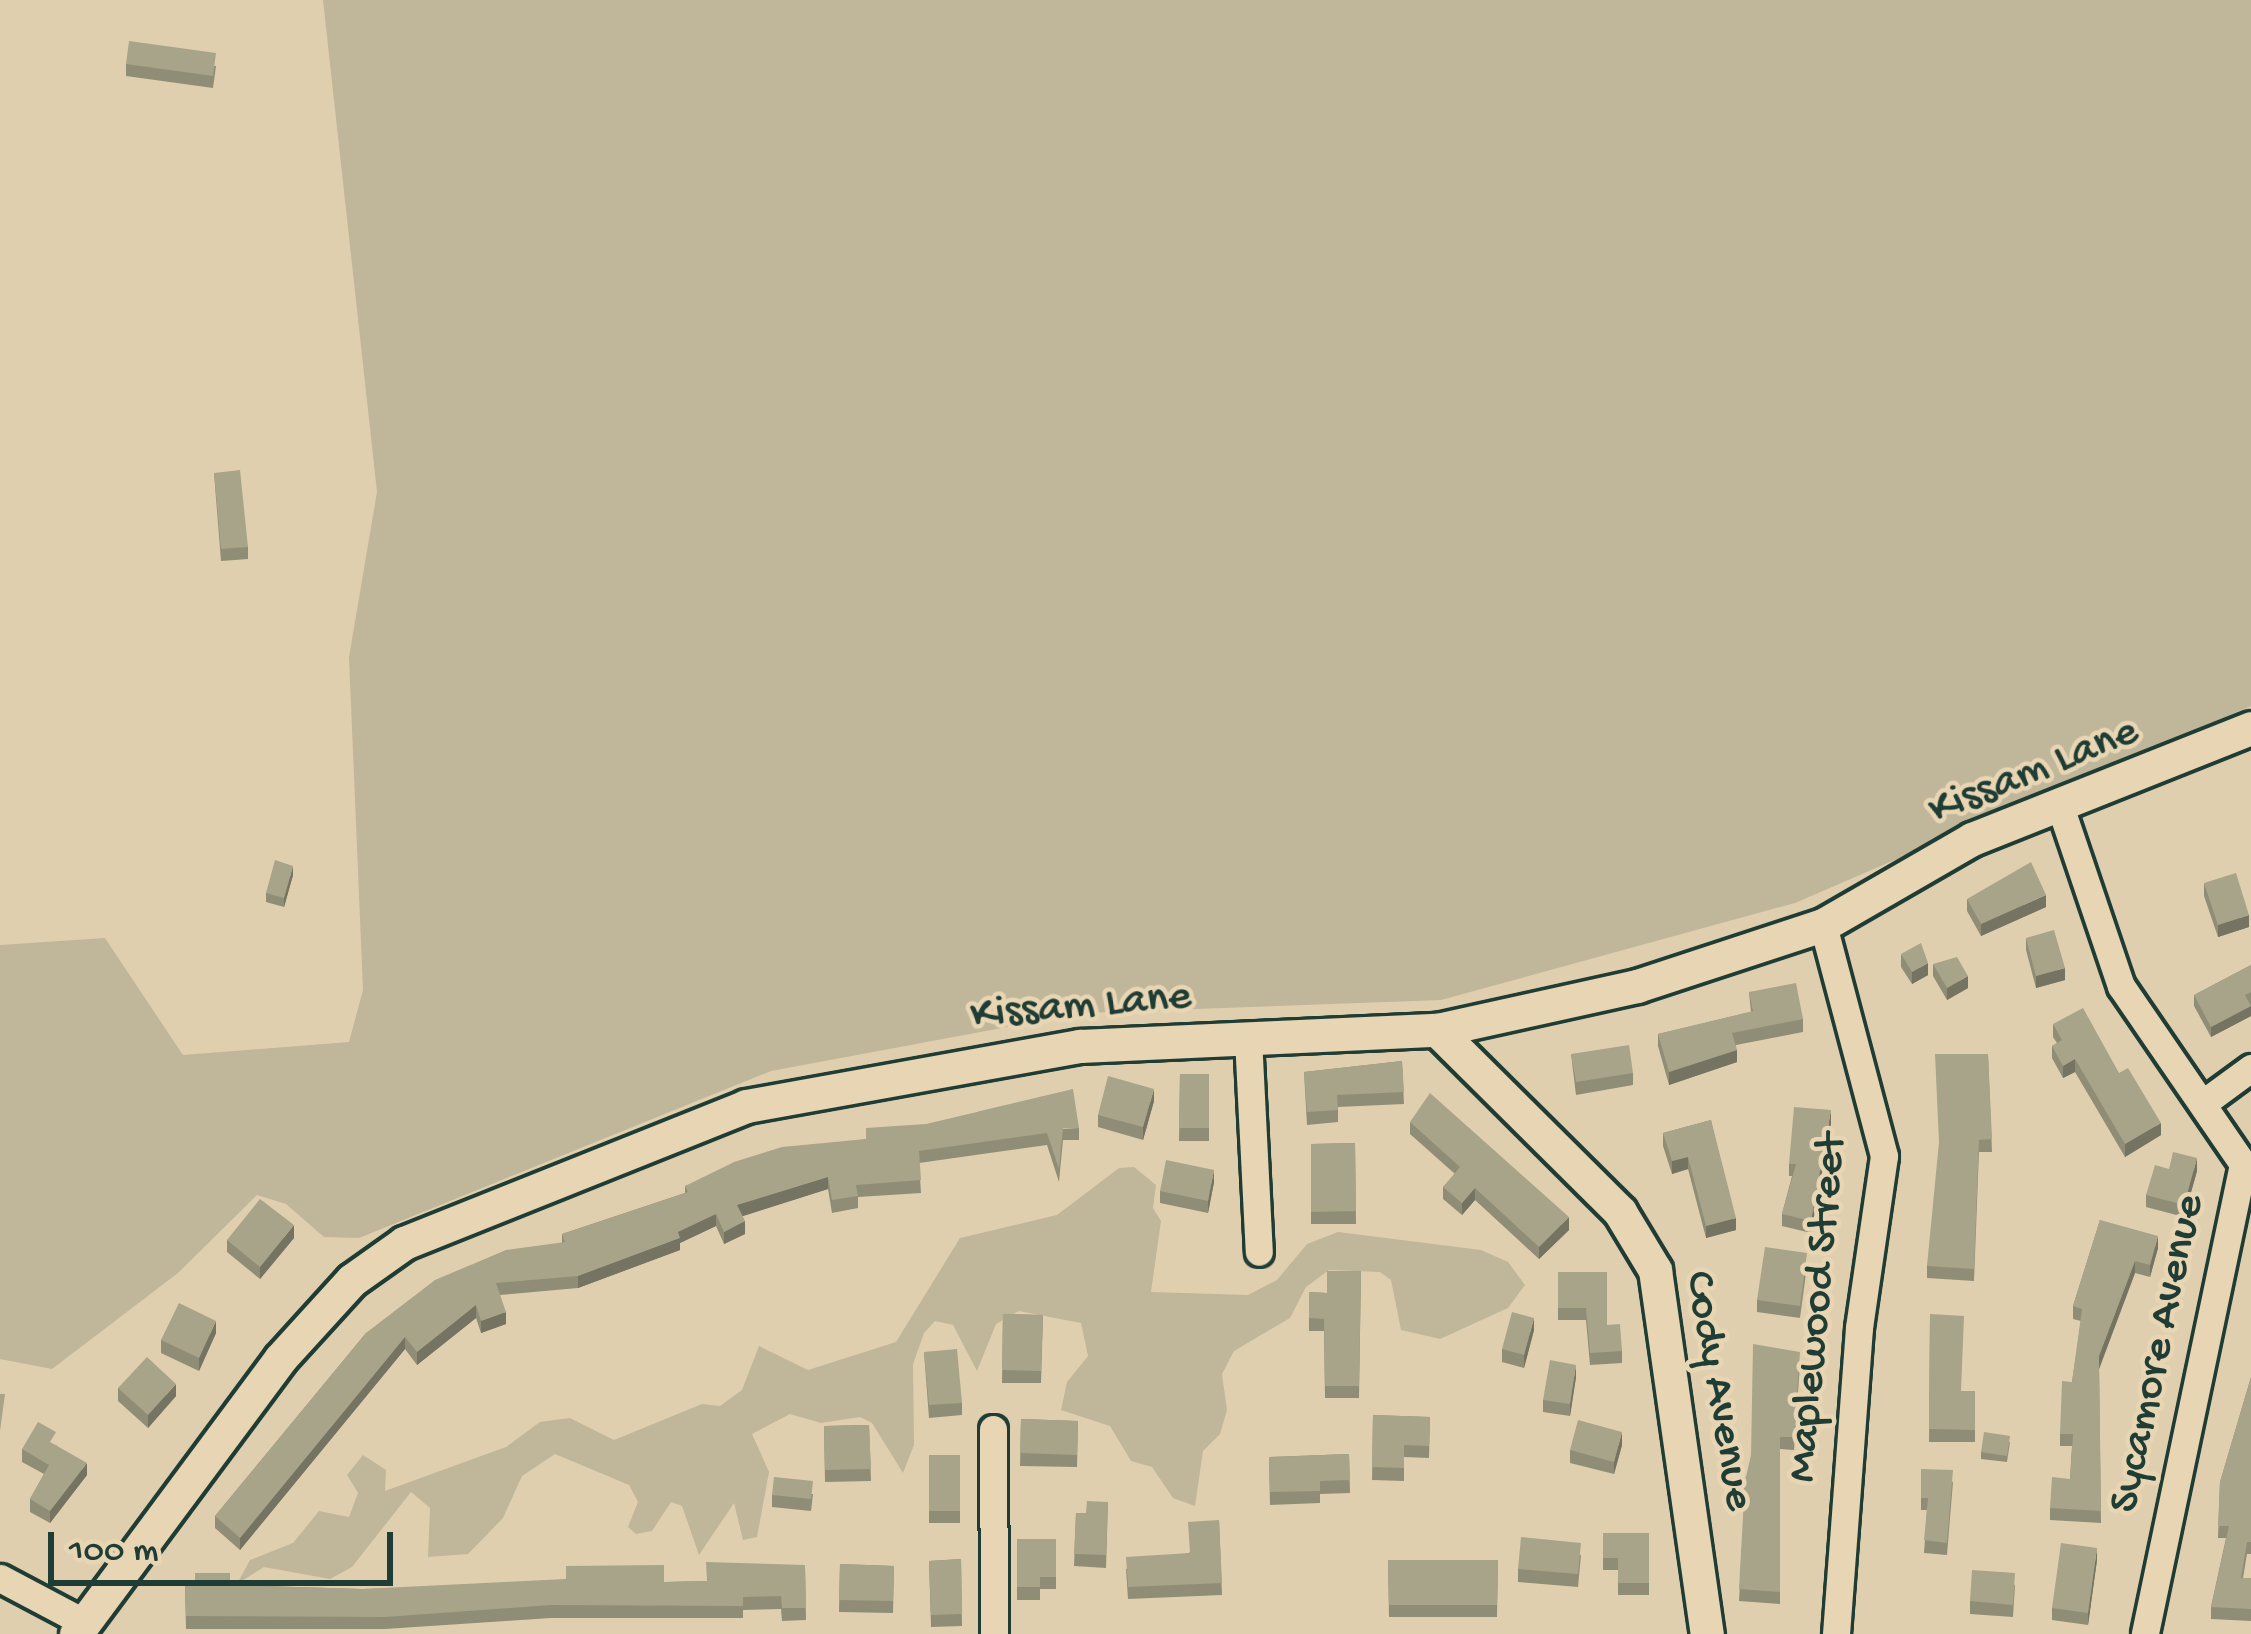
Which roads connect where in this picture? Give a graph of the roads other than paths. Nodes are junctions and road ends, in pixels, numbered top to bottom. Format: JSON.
{"nodes":[{"id":1,"x":2251,"y":728,"type":"edge"},
{"id":2,"x":2060,"y":806,"type":"junction"},
{"id":3,"x":1823,"y":925,"type":"junction"},
{"id":4,"x":1438,"y":1030,"type":"junction"},
{"id":5,"x":1248,"y":1038,"type":"junction"},
{"id":6,"x":2251,"y":1068,"type":"edge"},
{"id":7,"x":2206,"y":1101,"type":"junction"},
{"id":8,"x":2247,"y":1166,"type":"edge"},
{"id":9,"x":1259,"y":1252,"type":"dead end"},
{"id":10,"x":993,"y":1430,"type":"dead end"},
{"id":11,"x":0,"y":1578,"type":"edge"},
{"id":12,"x":81,"y":1628,"type":"edge"},
{"id":13,"x":994,"y":1634,"type":"edge"},
{"id":14,"x":1707,"y":1634,"type":"edge"},
{"id":15,"x":1836,"y":1634,"type":"edge"},
{"id":16,"x":2145,"y":1634,"type":"edge"}],
"edges":[{"from":1,"to":2,"type":"street","name":"Kissam Lane"},
{"from":2,"to":3,"type":"street","name":"Kissam Lane"},
{"from":2,"to":7,"type":"street","name":"Sycamore Avenue"},
{"from":3,"to":4,"type":"street","name":"Kissam Lane"},
{"from":3,"to":15,"type":"street","name":"Maplewood Street"},
{"from":4,"to":5,"type":"street","name":"Kissam Lane"},
{"from":4,"to":14,"type":"street","name":"Cody Avenue"},
{"from":5,"to":9,"type":"street"},
{"from":5,"to":12,"type":"street","name":"Kissam Lane"},
{"from":6,"to":7,"type":"street"},
{"from":7,"to":8,"type":"street","name":"Sycamore Avenue"},
{"from":8,"to":16,"type":"street","name":"Sycamore Avenue"},
{"from":10,"to":13,"type":"street"},
{"from":11,"to":12,"type":"street"}]}
